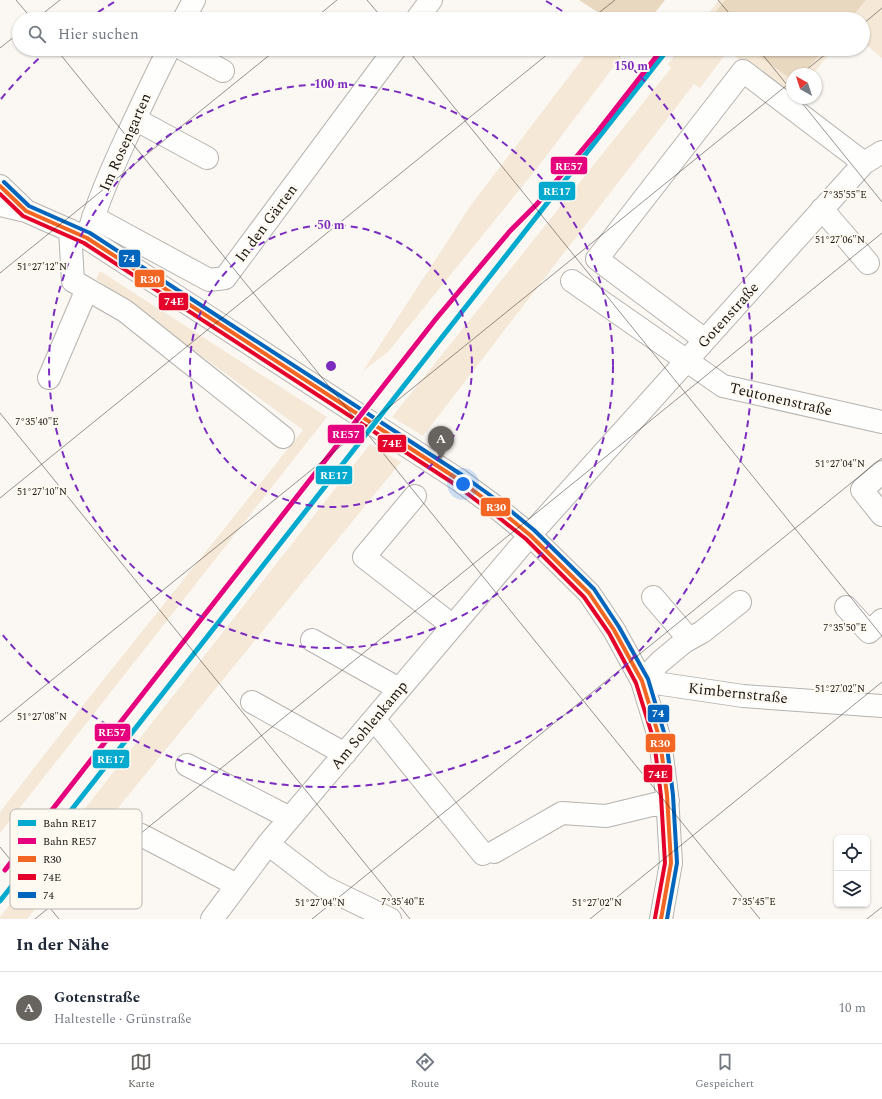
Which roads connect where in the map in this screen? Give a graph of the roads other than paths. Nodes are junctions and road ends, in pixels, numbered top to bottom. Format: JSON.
{"nodes":[{"id":1,"x":194,"y":0,"type":"edge"},
{"id":2,"x":431,"y":0,"type":"edge"},
{"id":3,"x":188,"y":12,"type":"edge"},
{"id":4,"x":422,"y":12,"type":"edge"},
{"id":5,"x":166,"y":56,"type":"edge"},
{"id":6,"x":196,"y":56,"type":"edge"},
{"id":7,"x":390,"y":56,"type":"edge"},
{"id":8,"x":223,"y":71,"type":"dead end"},
{"id":9,"x":135,"y":119,"type":"junction"},
{"id":10,"x":207,"y":158,"type":"dead end"},
{"id":11,"x":873,"y":158,"type":"edge"},
{"id":12,"x":0,"y":186,"type":"edge"},
{"id":13,"x":0,"y":205,"type":"edge"},
{"id":14,"x":26,"y":210,"type":"junction"},
{"id":15,"x":822,"y":210,"type":"junction"},
{"id":16,"x":93,"y":217,"type":"junction"},
{"id":17,"x":79,"y":234,"type":"junction"},
{"id":18,"x":868,"y":263,"type":"dead end"},
{"id":19,"x":572,"y":281,"type":"dead end"},
{"id":20,"x":87,"y":289,"type":"junction"},
{"id":21,"x":705,"y":340,"type":"junction"},
{"id":22,"x":687,"y":360,"type":"junction"},
{"id":23,"x":49,"y":378,"type":"dead end"},
{"id":24,"x":882,"y":422,"type":"edge"},
{"id":25,"x":283,"y":437,"type":"dead end"},
{"id":26,"x":882,"y":472,"type":"edge"},
{"id":27,"x":415,"y":496,"type":"dead end"},
{"id":28,"x":882,"y":514,"type":"edge"},
{"id":29,"x":530,"y":535,"type":"junction"},
{"id":30,"x":653,"y":597,"type":"dead end"},
{"id":31,"x":740,"y":602,"type":"dead end"},
{"id":32,"x":846,"y":607,"type":"dead end"},
{"id":33,"x":882,"y":620,"type":"edge"},
{"id":34,"x":453,"y":626,"type":"junction"},
{"id":35,"x":689,"y":639,"type":"junction"},
{"id":36,"x":312,"y":640,"type":"dead end"},
{"id":37,"x":642,"y":681,"type":"junction"},
{"id":38,"x":399,"y":690,"type":"junction"},
{"id":39,"x":252,"y":702,"type":"dead end"},
{"id":40,"x":882,"y":706,"type":"edge"},
{"id":41,"x":374,"y":719,"type":"junction"},
{"id":42,"x":344,"y":754,"type":"junction"},
{"id":43,"x":187,"y":765,"type":"dead end"},
{"id":44,"x":668,"y":801,"type":"junction"},
{"id":45,"x":290,"y":818,"type":"junction"},
{"id":46,"x":142,"y":836,"type":"edge"},
{"id":47,"x":268,"y":844,"type":"junction"},
{"id":48,"x":237,"y":886,"type":"junction"},
{"id":49,"x":212,"y":919,"type":"edge"},
{"id":50,"x":390,"y":919,"type":"edge"},
{"id":51,"x":661,"y":919,"type":"edge"}],
"edges":[{"from":1,"to":3,"type":"street"},
{"from":2,"to":4,"type":"street"},
{"from":5,"to":9,"type":"street","name":"Im Rosengarten"},
{"from":6,"to":8,"type":"street"},
{"from":7,"to":16,"type":"street","name":"In den Gärten"},
{"from":9,"to":10,"type":"street"},
{"from":9,"to":16,"type":"street","name":"Im Rosengarten"},
{"from":11,"to":15,"type":"street","name":"Gotenstraße"},
{"from":11,"to":21,"type":"street"},
{"from":12,"to":14,"type":"street"},
{"from":13,"to":14,"type":"street"},
{"from":14,"to":17,"type":"street"},
{"from":15,"to":18,"type":"street"},
{"from":15,"to":21,"type":"street","name":"Gotenstraße"},
{"from":16,"to":17,"type":"street","name":"Im Rosengarten"},
{"from":17,"to":20,"type":"street","name":"Im Rosengarten"},
{"from":17,"to":29,"type":"street"},
{"from":19,"to":22,"type":"street","name":"Teutonenstraße"},
{"from":20,"to":23,"type":"street"},
{"from":20,"to":25,"type":"street"},
{"from":21,"to":22,"type":"street","name":"Gotenstraße"},
{"from":22,"to":24,"type":"street","name":"Teutonenstraße"},
{"from":22,"to":29,"type":"street","name":"Gotenstraße"},
{"from":26,"to":28,"type":"street"},
{"from":27,"to":34,"type":"street"},
{"from":29,"to":34,"type":"street","name":"Am Sohlenkamp"},
{"from":29,"to":37,"type":"street"},
{"from":30,"to":35,"type":"street"},
{"from":31,"to":35,"type":"street"},
{"from":32,"to":33,"type":"street"},
{"from":34,"to":38,"type":"street","name":"Am Sohlenkamp"},
{"from":35,"to":37,"type":"street"},
{"from":36,"to":38,"type":"street"},
{"from":37,"to":40,"type":"street","name":"Kimbernstraße"},
{"from":37,"to":44,"type":"street"},
{"from":38,"to":41,"type":"street","name":"Am Sohlenkamp"},
{"from":39,"to":42,"type":"street"},
{"from":41,"to":42,"type":"street","name":"Am Sohlenkamp"},
{"from":41,"to":44,"type":"street"},
{"from":42,"to":45,"type":"street","name":"Am Sohlenkamp"},
{"from":43,"to":45,"type":"street"},
{"from":44,"to":51,"type":"street"},
{"from":45,"to":47,"type":"street","name":"Am Sohlenkamp"},
{"from":46,"to":48,"type":"street"},
{"from":47,"to":48,"type":"street","name":"Am Sohlenkamp"},
{"from":47,"to":50,"type":"street"},
{"from":48,"to":49,"type":"street","name":"Am Sohlenkamp"}]}
